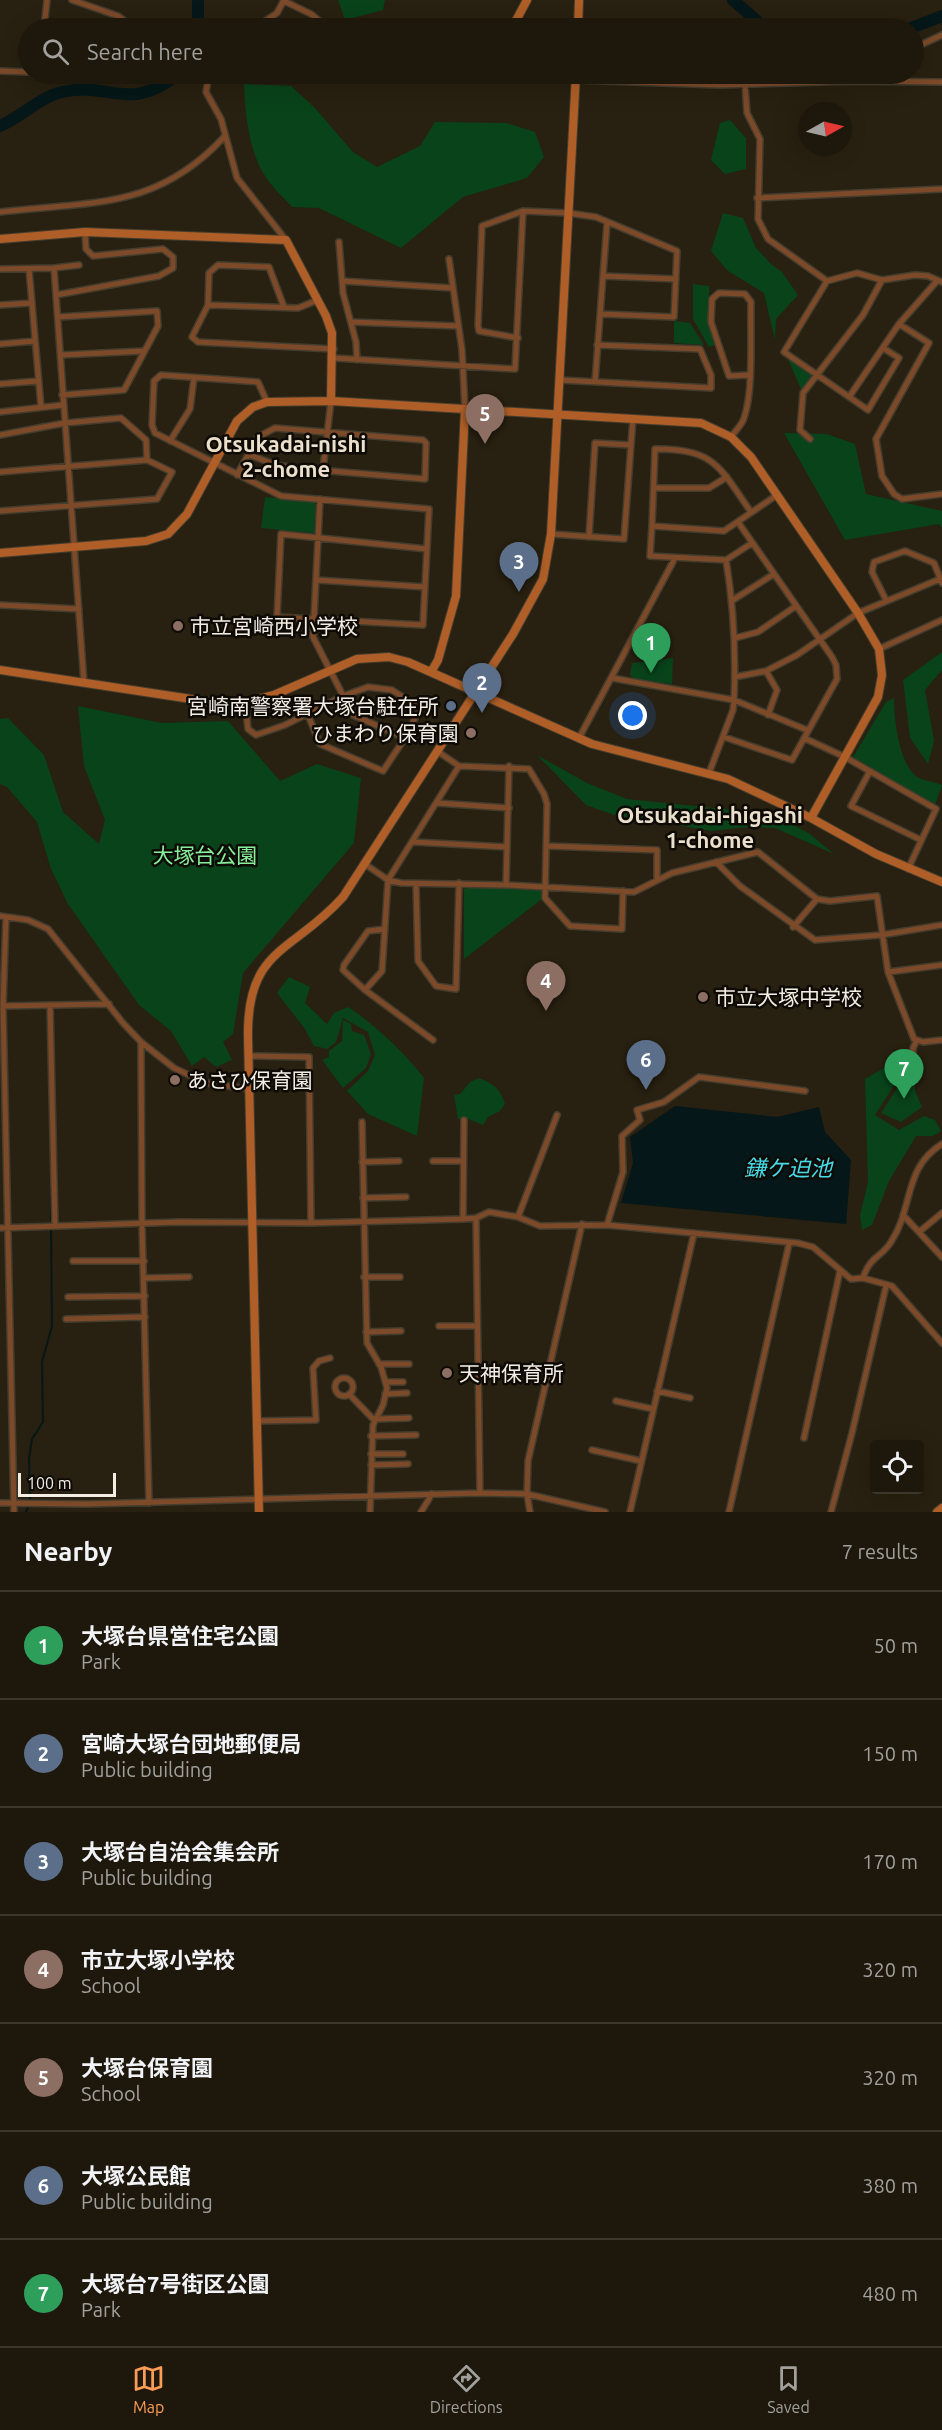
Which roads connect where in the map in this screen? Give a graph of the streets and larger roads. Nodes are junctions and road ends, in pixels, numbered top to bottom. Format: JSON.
{"nodes":[{"id":1,"x":47,"y":0,"type":"edge"},
{"id":2,"x":72,"y":0,"type":"edge"},
{"id":3,"x":527,"y":0,"type":"edge"},
{"id":4,"x":579,"y":0,"type":"edge"},
{"id":5,"x":284,"y":1,"type":"edge"},
{"id":6,"x":45,"y":18,"type":"edge"},
{"id":7,"x":121,"y":18,"type":"edge"},
{"id":8,"x":270,"y":18,"type":"edge"},
{"id":9,"x":315,"y":18,"type":"edge"},
{"id":10,"x":517,"y":18,"type":"edge"},
{"id":11,"x":578,"y":18,"type":"edge"},
{"id":12,"x":942,"y":35,"type":"edge"},
{"id":13,"x":924,"y":43,"type":"edge"},
{"id":14,"x":0,"y":71,"type":"edge"},
{"id":15,"x":18,"y":72,"type":"edge"},
{"id":16,"x":924,"y":82,"type":"edge"},
{"id":17,"x":942,"y":82,"type":"edge"},
{"id":18,"x":207,"y":84,"type":"edge"},
{"id":19,"x":576,"y":84,"type":"edge"},
{"id":20,"x":725,"y":84,"type":"edge"},
{"id":21,"x":769,"y":84,"type":"edge"},
{"id":22,"x":746,"y":85,"type":"junction"},
{"id":23,"x":225,"y":136,"type":"junction"},
{"id":24,"x":942,"y":189,"type":"edge"},
{"id":25,"x":757,"y":198,"type":"junction"},
{"id":26,"x":523,"y":211,"type":"junction"},
{"id":27,"x":0,"y":212,"type":"edge"},
{"id":28,"x":568,"y":213,"type":"junction"},
{"id":29,"x":607,"y":223,"type":"junction"},
{"id":30,"x":86,"y":232,"type":"junction"},
{"id":31,"x":0,"y":239,"type":"edge"},
{"id":32,"x":286,"y":240,"type":"junction"},
{"id":33,"x":339,"y":242,"type":"dead end"},
{"id":34,"x":448,"y":260,"type":"dead end"},
{"id":35,"x":79,"y":265,"type":"dead end"},
{"id":36,"x":54,"y":268,"type":"junction"},
{"id":37,"x":0,"y":269,"type":"edge"},
{"id":38,"x":29,"y":269,"type":"junction"},
{"id":39,"x":603,"y":276,"type":"junction"},
{"id":40,"x":676,"y":279,"type":"junction"},
{"id":41,"x":882,"y":280,"type":"junction"},
{"id":42,"x":342,"y":281,"type":"junction"},
{"id":43,"x":827,"y":281,"type":"junction"},
{"id":44,"x":939,"y":281,"type":"edge"},
{"id":45,"x":452,"y":288,"type":"junction"},
{"id":46,"x":56,"y":295,"type":"junction"},
{"id":47,"x":318,"y":300,"type":"junction"},
{"id":48,"x":32,"y":303,"type":"junction"},
{"id":49,"x":208,"y":305,"type":"junction"},
{"id":50,"x":0,"y":306,"type":"edge"},
{"id":51,"x":284,"y":307,"type":"junction"},
{"id":52,"x":601,"y":314,"type":"junction"},
{"id":53,"x":58,"y":317,"type":"junction"},
{"id":54,"x":351,"y":322,"type":"junction"},
{"id":55,"x":899,"y":324,"type":"junction"},
{"id":56,"x":458,"y":326,"type":"junction"},
{"id":57,"x":518,"y":338,"type":"junction"},
{"id":58,"x":35,"y":341,"type":"junction"},
{"id":59,"x":0,"y":344,"type":"edge"},
{"id":60,"x":597,"y":345,"type":"junction"},
{"id":61,"x":883,"y":348,"type":"junction"},
{"id":62,"x":144,"y":351,"type":"junction"},
{"id":63,"x":334,"y":354,"type":"junction"},
{"id":64,"x":61,"y":355,"type":"junction"},
{"id":65,"x":357,"y":360,"type":"junction"},
{"id":66,"x":463,"y":366,"type":"junction"},
{"id":67,"x":748,"y":375,"type":"junction"},
{"id":68,"x":818,"y":375,"type":"junction"},
{"id":69,"x":194,"y":378,"type":"junction"},
{"id":70,"x":560,"y":380,"type":"junction"},
{"id":71,"x":38,"y":381,"type":"junction"},
{"id":72,"x":595,"y":382,"type":"junction"},
{"id":73,"x":0,"y":384,"type":"edge"},
{"id":74,"x":62,"y":395,"type":"junction"},
{"id":75,"x":849,"y":397,"type":"junction"},
{"id":76,"x":331,"y":401,"type":"junction"},
{"id":77,"x":267,"y":402,"type":"junction"},
{"id":78,"x":63,"y":405,"type":"junction"},
{"id":79,"x":41,"y":407,"type":"junction"},
{"id":80,"x":465,"y":409,"type":"junction"},
{"id":81,"x":0,"y":412,"type":"edge"},
{"id":82,"x":556,"y":414,"type":"junction"},
{"id":83,"x":633,"y":417,"type":"junction"},
{"id":84,"x":65,"y":423,"type":"junction"},
{"id":85,"x":326,"y":430,"type":"junction"},
{"id":86,"x":0,"y":435,"type":"edge"},
{"id":87,"x":731,"y":437,"type":"junction"},
{"id":88,"x":810,"y":439,"type":"dead end"},
{"id":89,"x":170,"y":441,"type":"junction"},
{"id":90,"x":631,"y":445,"type":"junction"},
{"id":91,"x":250,"y":455,"type":"junction"},
{"id":92,"x":147,"y":460,"type":"junction"},
{"id":93,"x":213,"y":464,"type":"junction"},
{"id":94,"x":68,"y":466,"type":"junction"},
{"id":95,"x":323,"y":469,"type":"junction"},
{"id":96,"x":0,"y":472,"type":"edge"},
{"id":97,"x":237,"y":475,"type":"junction"},
{"id":98,"x":727,"y":477,"type":"junction"},
{"id":99,"x":654,"y":488,"type":"junction"},
{"id":100,"x":942,"y":494,"type":"edge"},
{"id":101,"x":777,"y":495,"type":"junction"},
{"id":102,"x":320,"y":499,"type":"junction"},
{"id":103,"x":71,"y":506,"type":"junction"},
{"id":104,"x":0,"y":511,"type":"edge"},
{"id":105,"x":751,"y":513,"type":"junction"},
{"id":106,"x":738,"y":522,"type":"junction"},
{"id":107,"x":652,"y":526,"type":"junction"},
{"id":108,"x":551,"y":534,"type":"junction"},
{"id":109,"x":318,"y":537,"type":"junction"},
{"id":110,"x":589,"y":537,"type":"junction"},
{"id":111,"x":752,"y":543,"type":"junction"},
{"id":112,"x":76,"y":548,"type":"junction"},
{"id":113,"x":427,"y":549,"type":"junction"},
{"id":114,"x":0,"y":553,"type":"edge"},
{"id":115,"x":675,"y":558,"type":"junction"},
{"id":116,"x":726,"y":561,"type":"junction"},
{"id":117,"x":774,"y":574,"type":"junction"},
{"id":118,"x":317,"y":580,"type":"junction"},
{"id":119,"x":941,"y":581,"type":"edge"},
{"id":120,"x":425,"y":587,"type":"junction"},
{"id":121,"x":733,"y":600,"type":"junction"},
{"id":122,"x":886,"y":600,"type":"junction"},
{"id":123,"x":0,"y":605,"type":"edge"},
{"id":124,"x":796,"y":606,"type":"junction"},
{"id":125,"x":79,"y":609,"type":"junction"},
{"id":126,"x":858,"y":613,"type":"junction"},
{"id":127,"x":313,"y":620,"type":"junction"},
{"id":128,"x":942,"y":620,"type":"edge"},
{"id":129,"x":735,"y":638,"type":"junction"},
{"id":130,"x":819,"y":640,"type":"junction"},
{"id":131,"x":879,"y":649,"type":"junction"},
{"id":132,"x":0,"y":670,"type":"edge"},
{"id":133,"x":328,"y":670,"type":"junction"},
{"id":134,"x":766,"y":671,"type":"junction"},
{"id":135,"x":431,"y":672,"type":"junction"},
{"id":136,"x":735,"y":677,"type":"junction"},
{"id":137,"x":612,"y":678,"type":"junction"},
{"id":138,"x":84,"y":683,"type":"junction"},
{"id":139,"x":474,"y":692,"type":"junction"},
{"id":140,"x":343,"y":696,"type":"junction"},
{"id":141,"x":734,"y":700,"type":"junction"},
{"id":142,"x":245,"y":702,"type":"junction"},
{"id":143,"x":308,"y":715,"type":"junction"},
{"id":144,"x":768,"y":715,"type":"junction"},
{"id":145,"x":807,"y":730,"type":"junction"},
{"id":146,"x":723,"y":737,"type":"junction"},
{"id":147,"x":405,"y":738,"type":"junction"},
{"id":148,"x":579,"y":738,"type":"junction"},
{"id":149,"x":804,"y":738,"type":"junction"},
{"id":150,"x":437,"y":751,"type":"junction"},
{"id":151,"x":845,"y":757,"type":"junction"},
{"id":152,"x":459,"y":766,"type":"junction"},
{"id":153,"x":510,"y":766,"type":"junction"},
{"id":154,"x":870,"y":771,"type":"junction"},
{"id":155,"x":709,"y":773,"type":"junction"},
{"id":156,"x":437,"y":803,"type":"junction"},
{"id":157,"x":509,"y":808,"type":"junction"},
{"id":158,"x":811,"y":818,"type":"junction"},
{"id":159,"x":921,"y":840,"type":"junction"},
{"id":160,"x":414,"y":842,"type":"junction"},
{"id":161,"x":547,"y":846,"type":"junction"},
{"id":162,"x":507,"y":847,"type":"junction"},
{"id":163,"x":716,"y":862,"type":"junction"},
{"id":164,"x":365,"y":864,"type":"junction"},
{"id":165,"x":908,"y":869,"type":"junction"},
{"id":166,"x":657,"y":879,"type":"junction"},
{"id":167,"x":388,"y":880,"type":"junction"},
{"id":168,"x":942,"y":882,"type":"edge"},
{"id":169,"x":459,"y":883,"type":"junction"},
{"id":170,"x":416,"y":884,"type":"junction"},
{"id":171,"x":506,"y":885,"type":"junction"},
{"id":172,"x":545,"y":886,"type":"junction"},
{"id":173,"x":623,"y":891,"type":"junction"},
{"id":174,"x":816,"y":899,"type":"junction"},
{"id":175,"x":3,"y":916,"type":"edge"},
{"id":176,"x":942,"y":925,"type":"edge"},
{"id":177,"x":793,"y":927,"type":"junction"},
{"id":178,"x":385,"y":929,"type":"junction"},
{"id":179,"x":881,"y":935,"type":"junction"},
{"id":180,"x":942,"y":965,"type":"edge"},
{"id":181,"x":888,"y":972,"type":"junction"},
{"id":182,"x":365,"y":990,"type":"junction"},
{"id":183,"x":109,"y":1004,"type":"junction"},
{"id":184,"x":50,"y":1005,"type":"junction"},
{"id":185,"x":3,"y":1006,"type":"junction"},
{"id":186,"x":433,"y":1040,"type":"dead end"},
{"id":187,"x":942,"y":1040,"type":"edge"},
{"id":188,"x":141,"y":1042,"type":"junction"},
{"id":189,"x":916,"y":1042,"type":"junction"},
{"id":190,"x":248,"y":1056,"type":"junction"},
{"id":191,"x":912,"y":1069,"type":"dead end"},
{"id":192,"x":249,"y":1089,"type":"junction"},
{"id":193,"x":805,"y":1090,"type":"dead end"},
{"id":194,"x":557,"y":1115,"type":"dead end"},
{"id":195,"x":464,"y":1120,"type":"dead end"},
{"id":196,"x":362,"y":1122,"type":"dead end"},
{"id":197,"x":942,"y":1144,"type":"edge"},
{"id":198,"x":399,"y":1161,"type":"dead end"},
{"id":199,"x":433,"y":1161,"type":"dead end"},
{"id":200,"x":462,"y":1161,"type":"junction"},
{"id":201,"x":362,"y":1162,"type":"junction"},
{"id":202,"x":406,"y":1197,"type":"dead end"},
{"id":203,"x":363,"y":1198,"type":"junction"},
{"id":204,"x":942,"y":1213,"type":"edge"},
{"id":205,"x":903,"y":1215,"type":"junction"},
{"id":206,"x":518,"y":1217,"type":"junction"},
{"id":207,"x":476,"y":1218,"type":"junction"},
{"id":208,"x":463,"y":1219,"type":"junction"},
{"id":209,"x":364,"y":1222,"type":"junction"},
{"id":210,"x":253,"y":1223,"type":"junction"},
{"id":211,"x":311,"y":1223,"type":"junction"},
{"id":212,"x":142,"y":1224,"type":"junction"},
{"id":213,"x":582,"y":1224,"type":"junction"},
{"id":214,"x":55,"y":1225,"type":"junction"},
{"id":215,"x":607,"y":1225,"type":"junction"},
{"id":216,"x":8,"y":1227,"type":"junction"},
{"id":217,"x":0,"y":1228,"type":"edge"},
{"id":218,"x":693,"y":1233,"type":"junction"},
{"id":219,"x":919,"y":1233,"type":"junction"},
{"id":220,"x":789,"y":1244,"type":"junction"},
{"id":221,"x":942,"y":1257,"type":"edge"},
{"id":222,"x":73,"y":1261,"type":"dead end"},
{"id":223,"x":144,"y":1261,"type":"junction"},
{"id":224,"x":840,"y":1271,"type":"junction"},
{"id":225,"x":189,"y":1277,"type":"dead end"},
{"id":226,"x":400,"y":1277,"type":"dead end"},
{"id":227,"x":144,"y":1278,"type":"junction"},
{"id":228,"x":364,"y":1278,"type":"junction"},
{"id":229,"x":863,"y":1278,"type":"junction"},
{"id":230,"x":886,"y":1286,"type":"junction"},
{"id":231,"x":145,"y":1296,"type":"junction"},
{"id":232,"x":68,"y":1298,"type":"dead end"},
{"id":233,"x":145,"y":1317,"type":"junction"},
{"id":234,"x":66,"y":1318,"type":"dead end"},
{"id":235,"x":439,"y":1326,"type":"dead end"},
{"id":236,"x":477,"y":1326,"type":"junction"},
{"id":237,"x":401,"y":1331,"type":"dead end"},
{"id":238,"x":366,"y":1332,"type":"junction"},
{"id":239,"x":942,"y":1343,"type":"edge"},
{"id":240,"x":330,"y":1358,"type":"dead end"},
{"id":241,"x":380,"y":1364,"type":"junction"},
{"id":242,"x":409,"y":1364,"type":"dead end"},
{"id":243,"x":386,"y":1382,"type":"junction"},
{"id":244,"x":403,"y":1382,"type":"dead end"},
{"id":245,"x":657,"y":1391,"type":"junction"},
{"id":246,"x":349,"y":1394,"type":"dead end"},
{"id":247,"x":385,"y":1394,"type":"junction"},
{"id":248,"x":407,"y":1394,"type":"dead end"},
{"id":249,"x":690,"y":1398,"type":"dead end"},
{"id":250,"x":616,"y":1401,"type":"dead end"},
{"id":251,"x":653,"y":1409,"type":"junction"},
{"id":252,"x":409,"y":1418,"type":"dead end"},
{"id":253,"x":375,"y":1420,"type":"junction"},
{"id":254,"x":257,"y":1421,"type":"junction"},
{"id":255,"x":416,"y":1435,"type":"dead end"},
{"id":256,"x":371,"y":1436,"type":"junction"},
{"id":257,"x":804,"y":1438,"type":"dead end"},
{"id":258,"x":592,"y":1450,"type":"dead end"},
{"id":259,"x":371,"y":1454,"type":"junction"},
{"id":260,"x":403,"y":1454,"type":"dead end"},
{"id":261,"x":642,"y":1461,"type":"junction"},
{"id":262,"x":408,"y":1464,"type":"dead end"},
{"id":263,"x":371,"y":1465,"type":"junction"},
{"id":264,"x":480,"y":1493,"type":"junction"},
{"id":265,"x":432,"y":1494,"type":"junction"},
{"id":266,"x":527,"y":1494,"type":"junction"},
{"id":267,"x":370,"y":1495,"type":"junction"},
{"id":268,"x":258,"y":1499,"type":"junction"},
{"id":269,"x":0,"y":1503,"type":"edge"},
{"id":270,"x":14,"y":1503,"type":"junction"},
{"id":271,"x":149,"y":1503,"type":"junction"},
{"id":272,"x":942,"y":1508,"type":"edge"},
{"id":273,"x":14,"y":1512,"type":"edge"},
{"id":274,"x":259,"y":1512,"type":"edge"},
{"id":275,"x":370,"y":1512,"type":"edge"},
{"id":276,"x":421,"y":1512,"type":"edge"},
{"id":277,"x":530,"y":1512,"type":"edge"},
{"id":278,"x":605,"y":1512,"type":"edge"},
{"id":279,"x":630,"y":1512,"type":"edge"},
{"id":280,"x":729,"y":1512,"type":"edge"},
{"id":281,"x":831,"y":1512,"type":"edge"},
{"id":282,"x":937,"y":1512,"type":"edge"}],
"edges":[{"from":1,"to":6,"type":"street"},
{"from":2,"to":7,"type":"street"},
{"from":3,"to":10,"type":"street"},
{"from":4,"to":11,"type":"street"},
{"from":5,"to":8,"type":"street"},
{"from":5,"to":9,"type":"street"},
{"from":12,"to":13,"type":"street"},
{"from":14,"to":15,"type":"street"},
{"from":16,"to":17,"type":"street"},
{"from":18,"to":23,"type":"street"},
{"from":19,"to":28,"type":"street"},
{"from":20,"to":22,"type":"street"},
{"from":21,"to":22,"type":"street"},
{"from":22,"to":25,"type":"street"},
{"from":23,"to":27,"type":"street"},
{"from":23,"to":32,"type":"street"},
{"from":24,"to":25,"type":"street"},
{"from":25,"to":43,"type":"street"},
{"from":26,"to":28,"type":"street"},
{"from":26,"to":57,"type":"street"},
{"from":26,"to":57,"type":"street"},
{"from":28,"to":29,"type":"street"},
{"from":28,"to":70,"type":"street"},
{"from":29,"to":39,"type":"street"},
{"from":29,"to":40,"type":"street"},
{"from":30,"to":31,"type":"street"},
{"from":30,"to":32,"type":"street"},
{"from":30,"to":46,"type":"street"},
{"from":32,"to":47,"type":"street"},
{"from":33,"to":42,"type":"street"},
{"from":34,"to":45,"type":"street"},
{"from":35,"to":36,"type":"street"},
{"from":36,"to":38,"type":"street"},
{"from":36,"to":46,"type":"street"},
{"from":37,"to":38,"type":"street"},
{"from":38,"to":48,"type":"street"},
{"from":39,"to":40,"type":"street"},
{"from":39,"to":52,"type":"street"},
{"from":40,"to":52,"type":"street"},
{"from":41,"to":43,"type":"street"},
{"from":41,"to":44,"type":"street"},
{"from":41,"to":68,"type":"street"},
{"from":42,"to":45,"type":"street"},
{"from":42,"to":54,"type":"street"},
{"from":43,"to":68,"type":"street"},
{"from":44,"to":55,"type":"street"},
{"from":45,"to":56,"type":"street"},
{"from":46,"to":53,"type":"street"},
{"from":47,"to":51,"type":"street"},
{"from":47,"to":63,"type":"street"},
{"from":48,"to":50,"type":"street"},
{"from":48,"to":58,"type":"street"},
{"from":49,"to":51,"type":"street"},
{"from":49,"to":51,"type":"street"},
{"from":49,"to":63,"type":"street"},
{"from":52,"to":60,"type":"street"},
{"from":53,"to":62,"type":"street"},
{"from":53,"to":64,"type":"street"},
{"from":54,"to":56,"type":"street"},
{"from":54,"to":65,"type":"street"},
{"from":55,"to":61,"type":"street"},
{"from":55,"to":100,"type":"street"},
{"from":56,"to":66,"type":"street"},
{"from":57,"to":66,"type":"street"},
{"from":58,"to":59,"type":"street"},
{"from":58,"to":71,"type":"street"},
{"from":60,"to":72,"type":"street"},
{"from":60,"to":72,"type":"street"},
{"from":61,"to":75,"type":"street"},
{"from":61,"to":75,"type":"street"},
{"from":62,"to":64,"type":"street"},
{"from":62,"to":74,"type":"street"},
{"from":63,"to":65,"type":"street"},
{"from":63,"to":76,"type":"street"},
{"from":64,"to":74,"type":"street"},
{"from":65,"to":66,"type":"street"},
{"from":66,"to":80,"type":"street"},
{"from":67,"to":67,"type":"street"},
{"from":67,"to":87,"type":"street"},
{"from":68,"to":75,"type":"street"},
{"from":68,"to":88,"type":"street"},
{"from":69,"to":77,"type":"street"},
{"from":69,"to":89,"type":"street"},
{"from":69,"to":89,"type":"street"},
{"from":70,"to":72,"type":"street"},
{"from":70,"to":82,"type":"street"},
{"from":71,"to":73,"type":"street"},
{"from":71,"to":79,"type":"street"},
{"from":74,"to":78,"type":"street"},
{"from":76,"to":77,"type":"street"},
{"from":76,"to":80,"type":"street"},
{"from":76,"to":85,"type":"street"},
{"from":77,"to":93,"type":"street"},
{"from":78,"to":79,"type":"street"},
{"from":78,"to":84,"type":"street"},
{"from":79,"to":81,"type":"street"},
{"from":80,"to":82,"type":"street"},
{"from":80,"to":135,"type":"street"},
{"from":82,"to":83,"type":"street"},
{"from":82,"to":108,"type":"street"},
{"from":83,"to":87,"type":"street"},
{"from":83,"to":90,"type":"street"},
{"from":84,"to":86,"type":"street"},
{"from":84,"to":92,"type":"street"},
{"from":84,"to":94,"type":"street"},
{"from":85,"to":91,"type":"street"},
{"from":85,"to":95,"type":"street"},
{"from":85,"to":95,"type":"street"},
{"from":87,"to":101,"type":"street"},
{"from":89,"to":93,"type":"street"},
{"from":90,"to":110,"type":"street"},
{"from":90,"to":110,"type":"street"},
{"from":91,"to":95,"type":"street"},
{"from":91,"to":97,"type":"street"},
{"from":92,"to":94,"type":"street"},
{"from":92,"to":103,"type":"street"},
{"from":93,"to":97,"type":"street"},
{"from":93,"to":112,"type":"street"},
{"from":94,"to":96,"type":"street"},
{"from":94,"to":103,"type":"street"},
{"from":97,"to":102,"type":"street"},
{"from":98,"to":99,"type":"street"},
{"from":98,"to":99,"type":"street"},
{"from":98,"to":105,"type":"street"},
{"from":99,"to":107,"type":"street"},
{"from":101,"to":105,"type":"street"},
{"from":101,"to":126,"type":"street"},
{"from":102,"to":109,"type":"street"},
{"from":102,"to":113,"type":"street"},
{"from":103,"to":104,"type":"street"},
{"from":103,"to":112,"type":"street"},
{"from":105,"to":106,"type":"street"},
{"from":106,"to":107,"type":"street"},
{"from":106,"to":111,"type":"street"},
{"from":107,"to":115,"type":"street"},
{"from":108,"to":110,"type":"street"},
{"from":108,"to":139,"type":"street"},
{"from":109,"to":113,"type":"street"},
{"from":109,"to":118,"type":"street"},
{"from":109,"to":127,"type":"street"},
{"from":111,"to":116,"type":"street"},
{"from":111,"to":117,"type":"street"},
{"from":112,"to":114,"type":"street"},
{"from":112,"to":125,"type":"street"},
{"from":113,"to":120,"type":"street"},
{"from":115,"to":116,"type":"street"},
{"from":115,"to":137,"type":"street"},
{"from":116,"to":121,"type":"street"},
{"from":117,"to":121,"type":"street"},
{"from":117,"to":124,"type":"street"},
{"from":118,"to":120,"type":"street"},
{"from":118,"to":127,"type":"street"},
{"from":119,"to":122,"type":"street"},
{"from":119,"to":122,"type":"street"},
{"from":120,"to":127,"type":"street"},
{"from":121,"to":129,"type":"street"},
{"from":122,"to":126,"type":"street"},
{"from":123,"to":125,"type":"street"},
{"from":124,"to":129,"type":"street"},
{"from":124,"to":130,"type":"street"},
{"from":125,"to":138,"type":"street"},
{"from":126,"to":130,"type":"street"},
{"from":126,"to":131,"type":"street"},
{"from":127,"to":133,"type":"street"},
{"from":128,"to":131,"type":"street"},
{"from":129,"to":136,"type":"street"},
{"from":130,"to":134,"type":"street"},
{"from":130,"to":145,"type":"street"},
{"from":131,"to":151,"type":"street"},
{"from":132,"to":138,"type":"street"},
{"from":133,"to":135,"type":"street"},
{"from":133,"to":140,"type":"street"},
{"from":133,"to":142,"type":"street"},
{"from":134,"to":136,"type":"street"},
{"from":134,"to":144,"type":"street"},
{"from":135,"to":139,"type":"street"},
{"from":136,"to":141,"type":"street"},
{"from":137,"to":141,"type":"street"},
{"from":137,"to":148,"type":"street"},
{"from":138,"to":142,"type":"street"},
{"from":139,"to":148,"type":"street"},
{"from":139,"to":150,"type":"street"},
{"from":140,"to":143,"type":"street"},
{"from":140,"to":147,"type":"street"},
{"from":140,"to":147,"type":"street"},
{"from":141,"to":144,"type":"street"},
{"from":141,"to":146,"type":"street"},
{"from":142,"to":143,"type":"street"},
{"from":143,"to":147,"type":"street"},
{"from":144,"to":145,"type":"street"},
{"from":145,"to":149,"type":"street"},
{"from":146,"to":149,"type":"street"},
{"from":146,"to":155,"type":"street"},
{"from":148,"to":155,"type":"street"},
{"from":149,"to":151,"type":"street"},
{"from":150,"to":152,"type":"street"},
{"from":150,"to":164,"type":"street"},
{"from":151,"to":154,"type":"street"},
{"from":151,"to":158,"type":"street"},
{"from":152,"to":153,"type":"street"},
{"from":152,"to":156,"type":"street"},
{"from":153,"to":157,"type":"street"},
{"from":153,"to":161,"type":"street"},
{"from":154,"to":159,"type":"street"},
{"from":154,"to":159,"type":"street"},
{"from":155,"to":158,"type":"street"},
{"from":156,"to":157,"type":"street"},
{"from":156,"to":160,"type":"street"},
{"from":157,"to":162,"type":"street"},
{"from":158,"to":165,"type":"street"},
{"from":159,"to":165,"type":"street"},
{"from":160,"to":162,"type":"street"},
{"from":160,"to":167,"type":"street"},
{"from":161,"to":166,"type":"street"},
{"from":161,"to":172,"type":"street"},
{"from":162,"to":171,"type":"street"},
{"from":163,"to":166,"type":"street"},
{"from":163,"to":174,"type":"street"},
{"from":163,"to":177,"type":"street"},
{"from":164,"to":167,"type":"street"},
{"from":164,"to":190,"type":"street"},
{"from":165,"to":168,"type":"street"},
{"from":166,"to":173,"type":"street"},
{"from":167,"to":170,"type":"street"},
{"from":167,"to":178,"type":"street"},
{"from":169,"to":170,"type":"street"},
{"from":169,"to":170,"type":"street"},
{"from":169,"to":171,"type":"street"},
{"from":171,"to":172,"type":"street"},
{"from":172,"to":173,"type":"street"},
{"from":172,"to":173,"type":"street"},
{"from":174,"to":177,"type":"street"},
{"from":174,"to":179,"type":"street"},
{"from":175,"to":183,"type":"street"},
{"from":175,"to":185,"type":"street"},
{"from":176,"to":179,"type":"street"},
{"from":177,"to":179,"type":"street"},
{"from":178,"to":182,"type":"street"},
{"from":178,"to":182,"type":"street"},
{"from":179,"to":181,"type":"street"},
{"from":180,"to":181,"type":"street"},
{"from":181,"to":189,"type":"street"},
{"from":182,"to":186,"type":"street"},
{"from":183,"to":184,"type":"street"},
{"from":183,"to":188,"type":"street"},
{"from":184,"to":185,"type":"street"},
{"from":184,"to":214,"type":"street"},
{"from":185,"to":216,"type":"street"},
{"from":187,"to":189,"type":"street"},
{"from":188,"to":192,"type":"street"},
{"from":188,"to":212,"type":"street"},
{"from":189,"to":191,"type":"street"},
{"from":190,"to":192,"type":"street"},
{"from":190,"to":211,"type":"street"},
{"from":192,"to":210,"type":"street"},
{"from":193,"to":215,"type":"street"},
{"from":194,"to":206,"type":"street"},
{"from":195,"to":200,"type":"street"},
{"from":196,"to":201,"type":"street"},
{"from":197,"to":205,"type":"street"},
{"from":198,"to":201,"type":"street"},
{"from":199,"to":200,"type":"street"},
{"from":200,"to":208,"type":"street"},
{"from":201,"to":203,"type":"street"},
{"from":202,"to":203,"type":"street"},
{"from":203,"to":209,"type":"street"},
{"from":204,"to":219,"type":"street"},
{"from":205,"to":219,"type":"street"},
{"from":205,"to":229,"type":"street"},
{"from":206,"to":207,"type":"street"},
{"from":206,"to":213,"type":"street"},
{"from":207,"to":208,"type":"street"},
{"from":207,"to":236,"type":"street"},
{"from":208,"to":209,"type":"street"},
{"from":209,"to":211,"type":"street"},
{"from":209,"to":228,"type":"street"},
{"from":210,"to":211,"type":"street"},
{"from":210,"to":212,"type":"street"},
{"from":210,"to":254,"type":"street"},
{"from":212,"to":214,"type":"street"},
{"from":212,"to":223,"type":"street"},
{"from":213,"to":215,"type":"street"},
{"from":213,"to":266,"type":"street"},
{"from":214,"to":216,"type":"street"},
{"from":215,"to":218,"type":"street"},
{"from":216,"to":217,"type":"street"},
{"from":216,"to":270,"type":"street"},
{"from":218,"to":220,"type":"street"},
{"from":218,"to":245,"type":"street"},
{"from":219,"to":221,"type":"street"},
{"from":220,"to":224,"type":"street"},
{"from":220,"to":280,"type":"street"},
{"from":222,"to":223,"type":"street"},
{"from":223,"to":227,"type":"street"},
{"from":224,"to":229,"type":"street"},
{"from":224,"to":257,"type":"street"},
{"from":225,"to":227,"type":"street"},
{"from":226,"to":228,"type":"street"},
{"from":227,"to":231,"type":"street"},
{"from":228,"to":238,"type":"street"},
{"from":229,"to":230,"type":"street"},
{"from":230,"to":239,"type":"street"},
{"from":230,"to":281,"type":"street"},
{"from":231,"to":232,"type":"street"},
{"from":231,"to":233,"type":"street"},
{"from":233,"to":234,"type":"street"},
{"from":233,"to":271,"type":"street"},
{"from":235,"to":236,"type":"street"},
{"from":236,"to":264,"type":"street"},
{"from":237,"to":238,"type":"street"},
{"from":238,"to":241,"type":"street"},
{"from":240,"to":254,"type":"street"},
{"from":241,"to":242,"type":"street"},
{"from":241,"to":243,"type":"street"},
{"from":243,"to":244,"type":"street"},
{"from":243,"to":247,"type":"street"},
{"from":245,"to":249,"type":"street"},
{"from":245,"to":251,"type":"street"},
{"from":246,"to":253,"type":"street"},
{"from":247,"to":248,"type":"street"},
{"from":247,"to":253,"type":"street"},
{"from":250,"to":251,"type":"street"},
{"from":251,"to":261,"type":"street"},
{"from":252,"to":253,"type":"street"},
{"from":253,"to":256,"type":"street"},
{"from":254,"to":268,"type":"street"},
{"from":255,"to":256,"type":"street"},
{"from":256,"to":259,"type":"street"},
{"from":258,"to":261,"type":"street"},
{"from":259,"to":260,"type":"street"},
{"from":259,"to":263,"type":"street"},
{"from":261,"to":279,"type":"street"},
{"from":262,"to":263,"type":"street"},
{"from":263,"to":267,"type":"street"},
{"from":264,"to":265,"type":"street"},
{"from":264,"to":266,"type":"street"},
{"from":265,"to":267,"type":"street"},
{"from":265,"to":276,"type":"street"},
{"from":266,"to":277,"type":"street"},
{"from":266,"to":278,"type":"street"},
{"from":267,"to":268,"type":"street"},
{"from":267,"to":275,"type":"street"},
{"from":268,"to":271,"type":"street"},
{"from":268,"to":274,"type":"street"},
{"from":269,"to":270,"type":"street"},
{"from":270,"to":271,"type":"street"},
{"from":270,"to":273,"type":"street"},
{"from":272,"to":282,"type":"street"}]}
